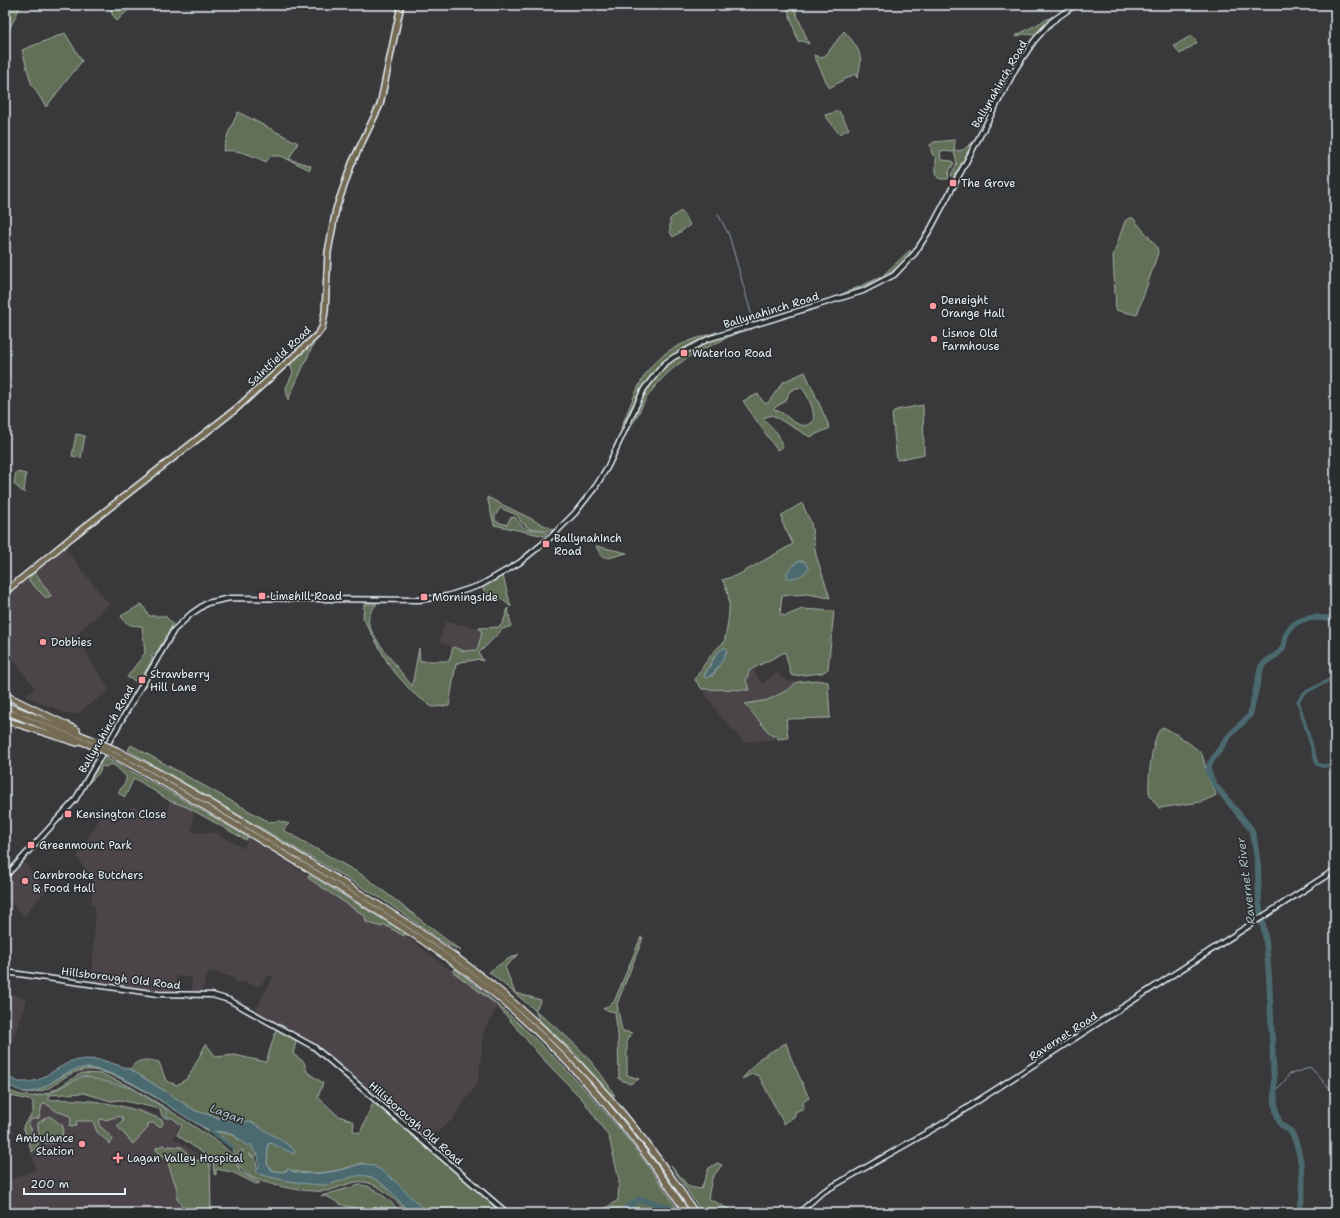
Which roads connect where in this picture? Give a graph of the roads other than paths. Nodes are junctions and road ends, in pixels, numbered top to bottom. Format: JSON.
{"nodes":[{"id":1,"x":401,"y":5,"type":"edge"},
{"id":2,"x":1075,"y":5,"type":"edge"},
{"id":3,"x":5,"y":592,"type":"edge"},
{"id":4,"x":5,"y":695,"type":"edge"},
{"id":5,"x":5,"y":705,"type":"edge"},
{"id":6,"x":5,"y":711,"type":"edge"},
{"id":7,"x":5,"y":720,"type":"edge"},
{"id":8,"x":92,"y":739,"type":"junction"},
{"id":9,"x":97,"y":746,"type":"junction"},
{"id":10,"x":116,"y":753,"type":"junction"},
{"id":11,"x":1335,"y":870,"type":"edge"},
{"id":12,"x":5,"y":877,"type":"edge"},
{"id":13,"x":5,"y":972,"type":"edge"},
{"id":14,"x":507,"y":1213,"type":"edge"},
{"id":15,"x":687,"y":1213,"type":"edge"},
{"id":16,"x":695,"y":1213,"type":"edge"},
{"id":17,"x":799,"y":1213,"type":"edge"}],
"edges":[{"from":1,"to":3,"type":"main road","name":"Saintfield Road"},
{"from":2,"to":12,"type":"street","name":"Ballynahinch Road"},
{"from":4,"to":8,"type":"highway"},
{"from":5,"to":8,"type":"highway"},
{"from":6,"to":9,"type":"highway"},
{"from":7,"to":9,"type":"highway"},
{"from":8,"to":9,"type":"highway"},
{"from":9,"to":10,"type":"highway","bridge":true},
{"from":10,"to":15,"type":"highway"},
{"from":10,"to":16,"type":"highway"},
{"from":11,"to":17,"type":"street","name":"Ravernet Road"},
{"from":13,"to":14,"type":"street","name":"Hillsborough Old Road"}]}
